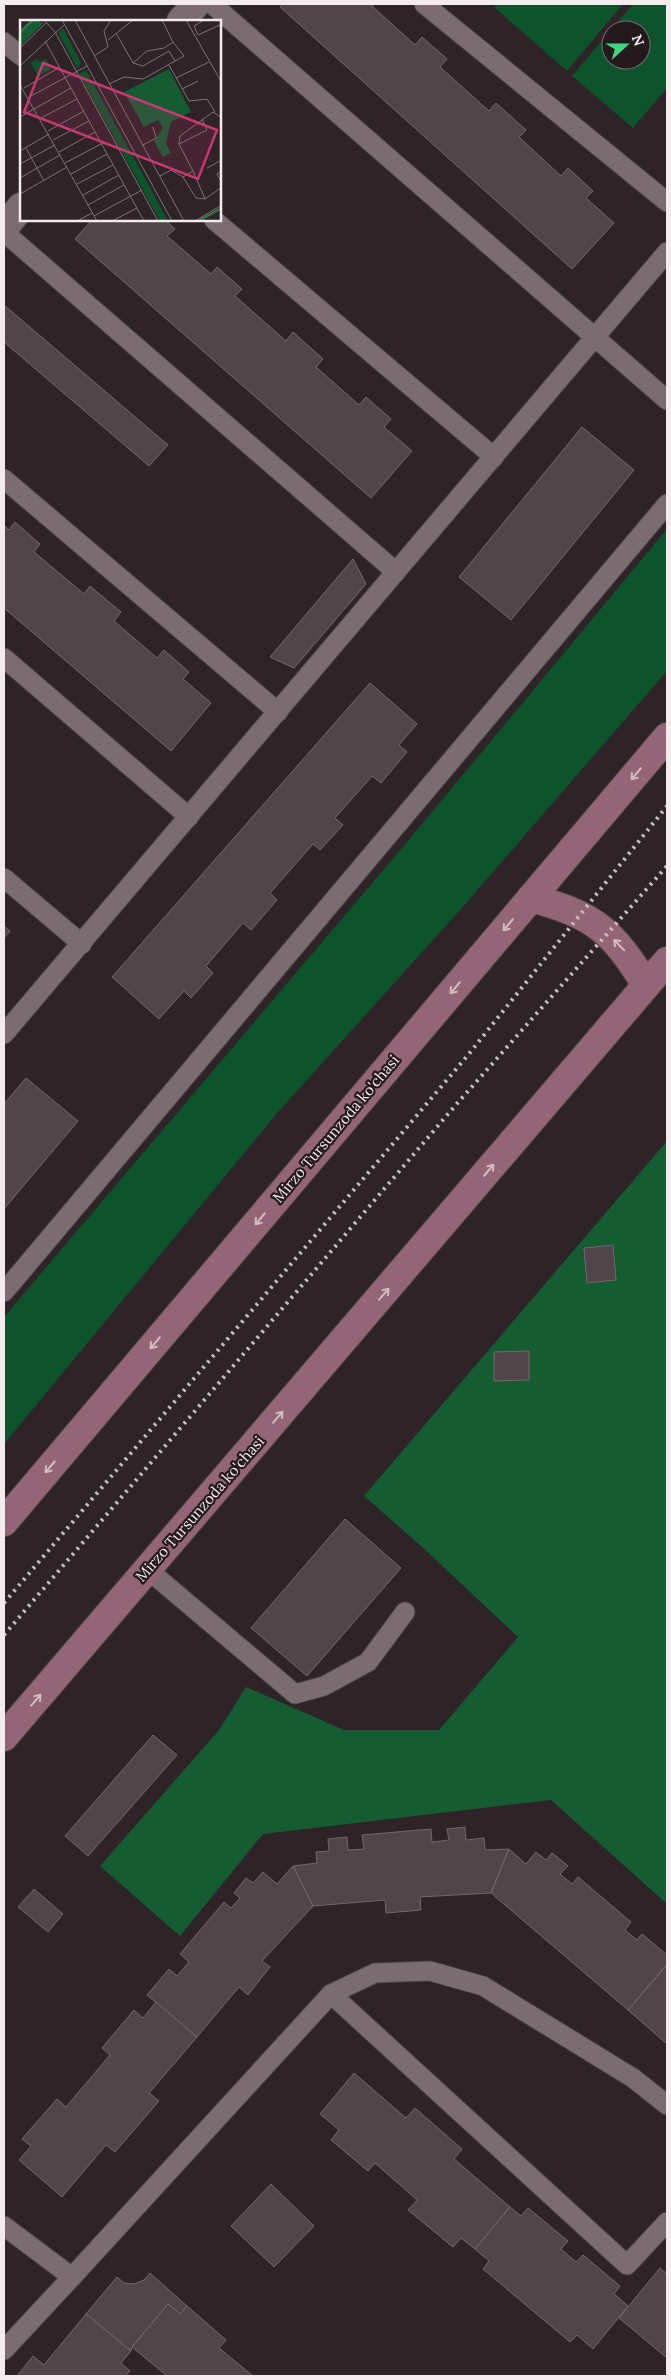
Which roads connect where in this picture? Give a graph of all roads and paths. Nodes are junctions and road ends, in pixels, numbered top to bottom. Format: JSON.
{"nodes":[{"id":1,"x":196,"y":4,"type":"edge"},
{"id":2,"x":212,"y":4,"type":"edge"},
{"id":3,"x":424,"y":4,"type":"edge"},
{"id":4,"x":182,"y":20,"type":"edge"},
{"id":5,"x":4,"y":42,"type":"edge"},
{"id":6,"x":20,"y":55,"type":"edge"},
{"id":7,"x":667,"y":202,"type":"edge"},
{"id":8,"x":20,"y":208,"type":"edge"},
{"id":9,"x":215,"y":221,"type":"edge"},
{"id":10,"x":4,"y":228,"type":"edge"},
{"id":11,"x":4,"y":232,"type":"edge"},
{"id":12,"x":667,"y":252,"type":"edge"},
{"id":13,"x":595,"y":338,"type":"junction"},
{"id":14,"x":667,"y":400,"type":"edge"},
{"id":15,"x":494,"y":457,"type":"junction"},
{"id":16,"x":4,"y":479,"type":"edge"},
{"id":17,"x":667,"y":504,"type":"edge"},
{"id":18,"x":396,"y":572,"type":"junction"},
{"id":19,"x":4,"y":658,"type":"edge"},
{"id":20,"x":278,"y":712,"type":"junction"},
{"id":21,"x":667,"y":737,"type":"edge"},
{"id":22,"x":189,"y":817,"type":"junction"},
{"id":23,"x":4,"y":878,"type":"edge"},
{"id":24,"x":531,"y":898,"type":"junction"},
{"id":25,"x":82,"y":944,"type":"junction"},
{"id":26,"x":667,"y":961,"type":"edge"},
{"id":27,"x":646,"y":985,"type":"junction"},
{"id":28,"x":4,"y":1034,"type":"edge"},
{"id":29,"x":4,"y":1292,"type":"edge"},
{"id":30,"x":4,"y":1522,"type":"edge"},
{"id":31,"x":147,"y":1570,"type":"junction"},
{"id":32,"x":405,"y":1612,"type":"dead end"},
{"id":33,"x":4,"y":1736,"type":"edge"},
{"id":34,"x":331,"y":1994,"type":"junction"},
{"id":35,"x":667,"y":2105,"type":"edge"},
{"id":36,"x":667,"y":2222,"type":"edge"},
{"id":37,"x":4,"y":2226,"type":"edge"},
{"id":38,"x":72,"y":2277,"type":"junction"},
{"id":39,"x":4,"y":2350,"type":"edge"}],
"edges":[{"from":1,"to":4,"type":"street"},
{"from":2,"to":13,"type":"lane"},
{"from":3,"to":7,"type":"lane"},
{"from":5,"to":6,"type":"lane"},
{"from":8,"to":10,"type":"street"},
{"from":9,"to":15,"type":"lane"},
{"from":11,"to":18,"type":"lane"},
{"from":12,"to":13,"type":"lane"},
{"from":13,"to":14,"type":"lane"},
{"from":13,"to":15,"type":"lane"},
{"from":15,"to":18,"type":"lane"},
{"from":16,"to":20,"type":"lane"},
{"from":17,"to":29,"type":"lane"},
{"from":18,"to":20,"type":"lane"},
{"from":19,"to":22,"type":"lane"},
{"from":20,"to":22,"type":"lane"},
{"from":21,"to":24,"type":"main road","name":"Mirzo Tursunzoda ko'chasi","one_way":true},
{"from":22,"to":25,"type":"lane"},
{"from":23,"to":25,"type":"lane"},
{"from":27,"to":24,"type":"main road","one_way":true},
{"from":24,"to":30,"type":"main road","name":"Mirzo Tursunzoda ko'chasi","one_way":true},
{"from":25,"to":28,"type":"lane"},
{"from":26,"to":27,"type":"main road","name":"Mirzo Tursunzoda ko'chasi"},
{"from":31,"to":27,"type":"main road","name":"Mirzo Tursunzoda ko'chasi","one_way":true},
{"from":31,"to":32,"type":"lane"},
{"from":33,"to":31,"type":"main road","name":"Mirzo Tursunzoda ko'chasi","one_way":true},
{"from":34,"to":35,"type":"lane"},
{"from":34,"to":36,"type":"lane"},
{"from":34,"to":38,"type":"lane"},
{"from":37,"to":38,"type":"lane"},
{"from":38,"to":39,"type":"lane"}]}
